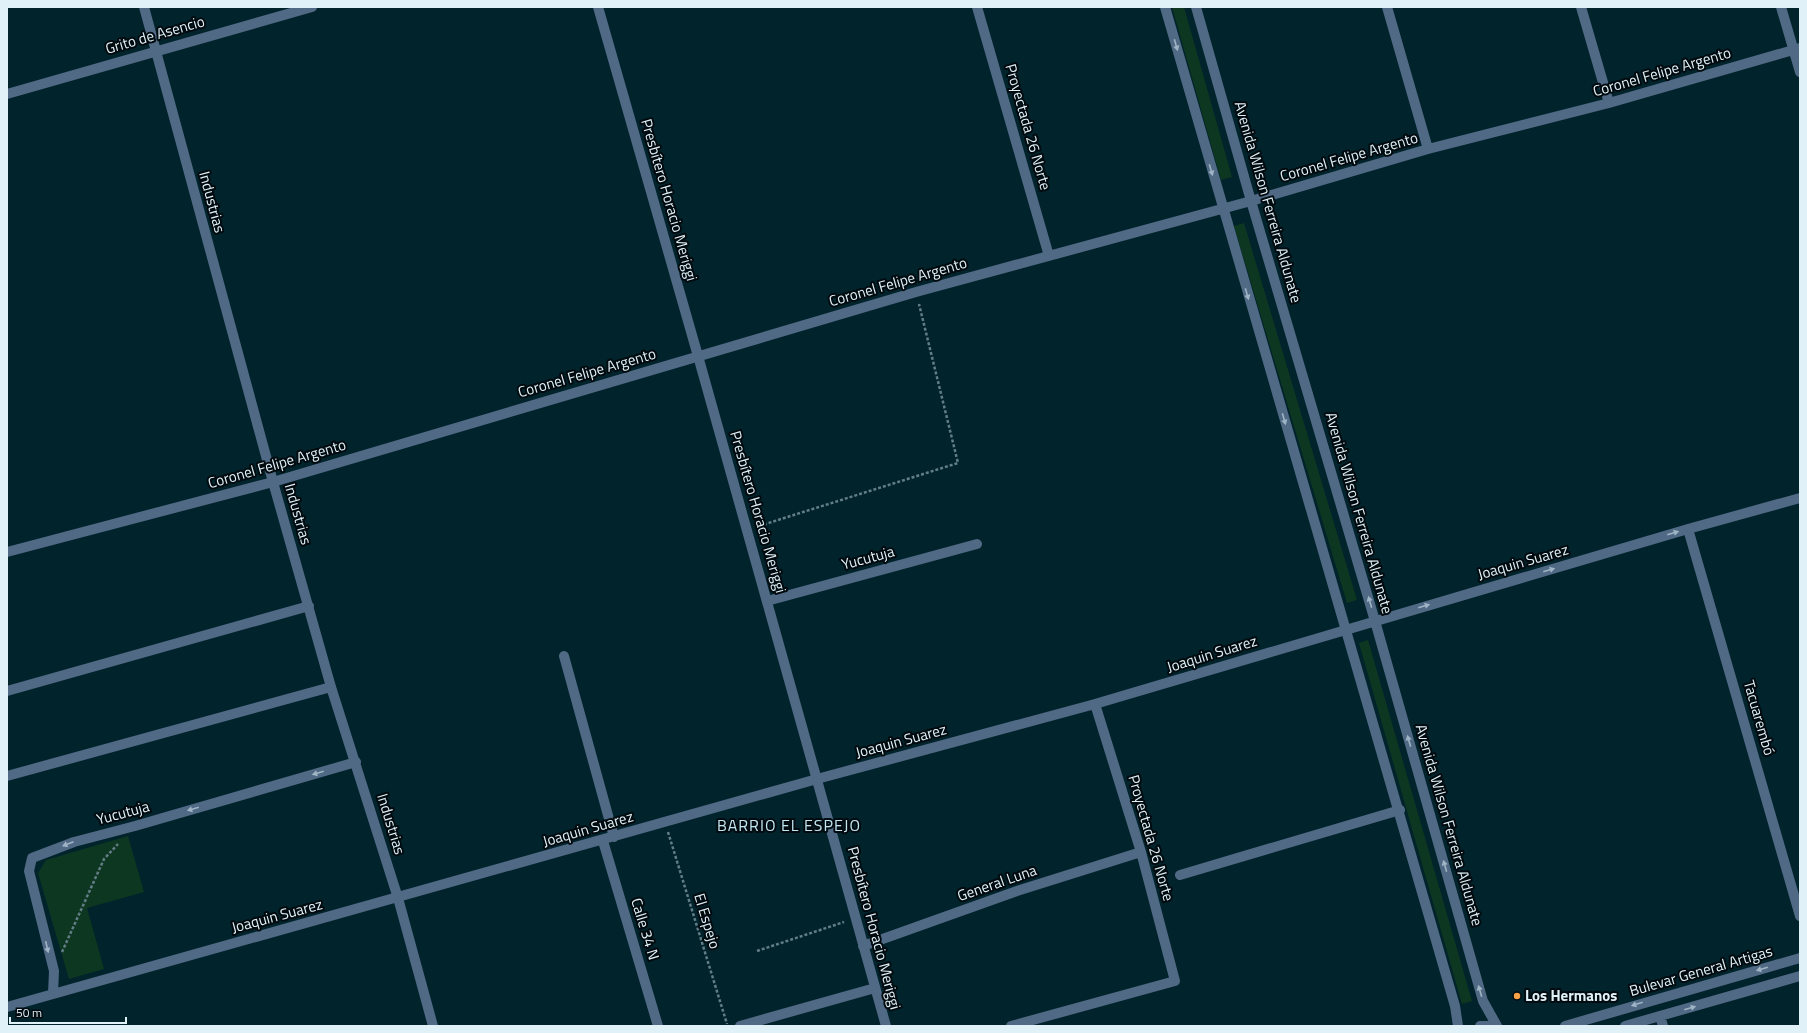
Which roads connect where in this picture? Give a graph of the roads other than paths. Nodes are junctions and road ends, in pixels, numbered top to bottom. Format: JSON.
{"nodes":[{"id":1,"x":144,"y":7,"type":"edge"},
{"id":2,"x":312,"y":7,"type":"edge"},
{"id":3,"x":598,"y":7,"type":"edge"},
{"id":4,"x":977,"y":7,"type":"edge"},
{"id":5,"x":1165,"y":7,"type":"edge"},
{"id":6,"x":1196,"y":7,"type":"edge"},
{"id":7,"x":1387,"y":7,"type":"edge"},
{"id":8,"x":1581,"y":7,"type":"edge"},
{"id":9,"x":1781,"y":7,"type":"edge"},
{"id":10,"x":1797,"y":49,"type":"edge"},
{"id":11,"x":156,"y":51,"type":"junction"},
{"id":12,"x":1800,"y":72,"type":"edge"},
{"id":13,"x":7,"y":94,"type":"edge"},
{"id":14,"x":1609,"y":104,"type":"junction"},
{"id":15,"x":1428,"y":149,"type":"junction"},
{"id":16,"x":1251,"y":201,"type":"junction"},
{"id":17,"x":1222,"y":208,"type":"junction"},
{"id":18,"x":1050,"y":256,"type":"junction"},
{"id":19,"x":698,"y":356,"type":"junction"},
{"id":20,"x":273,"y":482,"type":"junction"},
{"id":21,"x":1800,"y":498,"type":"edge"},
{"id":22,"x":1688,"y":529,"type":"junction"},
{"id":23,"x":977,"y":544,"type":"dead end"},
{"id":24,"x":7,"y":552,"type":"edge"},
{"id":25,"x":767,"y":601,"type":"junction"},
{"id":26,"x":309,"y":606,"type":"junction"},
{"id":27,"x":1375,"y":621,"type":"junction"},
{"id":28,"x":1346,"y":629,"type":"junction"},
{"id":29,"x":564,"y":656,"type":"dead end"},
{"id":30,"x":331,"y":687,"type":"junction"},
{"id":31,"x":7,"y":690,"type":"edge"},
{"id":32,"x":1095,"y":704,"type":"junction"},
{"id":33,"x":356,"y":762,"type":"junction"},
{"id":34,"x":8,"y":773,"type":"edge"},
{"id":35,"x":818,"y":779,"type":"junction"},
{"id":36,"x":1400,"y":810,"type":"junction"},
{"id":37,"x":614,"y":838,"type":"junction"},
{"id":38,"x":603,"y":841,"type":"junction"},
{"id":39,"x":1141,"y":852,"type":"junction"},
{"id":40,"x":1180,"y":875,"type":"dead end"},
{"id":41,"x":398,"y":898,"type":"junction"},
{"id":42,"x":1800,"y":916,"type":"edge"},
{"id":43,"x":863,"y":946,"type":"junction"},
{"id":44,"x":1800,"y":958,"type":"edge"},
{"id":45,"x":1800,"y":976,"type":"edge"},
{"id":46,"x":875,"y":988,"type":"junction"},
{"id":47,"x":53,"y":994,"type":"junction"},
{"id":48,"x":7,"y":1007,"type":"edge"},
{"id":49,"x":1662,"y":1021,"type":"edge"},
{"id":50,"x":433,"y":1026,"type":"edge"},
{"id":51,"x":658,"y":1026,"type":"edge"},
{"id":52,"x":740,"y":1026,"type":"edge"},
{"id":53,"x":886,"y":1026,"type":"edge"},
{"id":54,"x":1011,"y":1026,"type":"edge"},
{"id":55,"x":1458,"y":1026,"type":"edge"},
{"id":56,"x":1480,"y":1026,"type":"edge"},
{"id":57,"x":1488,"y":1026,"type":"edge"},
{"id":58,"x":1497,"y":1026,"type":"edge"},
{"id":59,"x":1565,"y":1026,"type":"edge"},
{"id":60,"x":1625,"y":1026,"type":"edge"}],
"edges":[{"from":1,"to":11,"type":"street","name":"Industrias"},
{"from":2,"to":11,"type":"street","name":"Grito de Asencio"},
{"from":3,"to":19,"type":"street","name":"Presbítero Horacio Meriggi"},
{"from":4,"to":18,"type":"street","name":"Proyectada 26 Norte"},
{"from":5,"to":17,"type":"street","one_way":true},
{"from":6,"to":16,"type":"street","name":"Avenida Wilson Ferreira Aldunate"},
{"from":7,"to":15,"type":"street"},
{"from":8,"to":14,"type":"street"},
{"from":9,"to":10,"type":"street"},
{"from":10,"to":12,"type":"street"},
{"from":10,"to":14,"type":"street","name":"Coronel Felipe Argento"},
{"from":11,"to":13,"type":"street","name":"Grito de Asencio"},
{"from":11,"to":20,"type":"street","name":"Industrias"},
{"from":14,"to":15,"type":"street","name":"Coronel Felipe Argento"},
{"from":15,"to":16,"type":"street","name":"Coronel Felipe Argento"},
{"from":16,"to":17,"type":"street","name":"Coronel Felipe Argento"},
{"from":27,"to":16,"type":"street","name":"Avenida Wilson Ferreira Aldunate","one_way":true},
{"from":17,"to":18,"type":"street","name":"Coronel Felipe Argento"},
{"from":17,"to":28,"type":"street","one_way":true},
{"from":18,"to":19,"type":"street","name":"Coronel Felipe Argento"},
{"from":19,"to":20,"type":"street","name":"Coronel Felipe Argento"},
{"from":19,"to":25,"type":"street","name":"Presbítero Horacio Meriggi"},
{"from":20,"to":24,"type":"street","name":"Coronel Felipe Argento"},
{"from":20,"to":26,"type":"street","name":"Industrias"},
{"from":21,"to":22,"type":"street","name":"Joaquin Suarez"},
{"from":27,"to":22,"type":"street","name":"Joaquin Suarez","one_way":true},
{"from":22,"to":42,"type":"street","name":"Tacuarembó"},
{"from":23,"to":25,"type":"street","name":"Yucutuja"},
{"from":25,"to":35,"type":"street","name":"Presbítero Horacio Meriggi"},
{"from":26,"to":30,"type":"street","name":"Industrias"},
{"from":26,"to":31,"type":"street"},
{"from":27,"to":28,"type":"street","name":"Joaquin Suarez"},
{"from":58,"to":27,"type":"street","name":"Avenida Wilson Ferreira Aldunate","one_way":true},
{"from":28,"to":32,"type":"street","name":"Joaquin Suarez"},
{"from":28,"to":36,"type":"street"},
{"from":29,"to":37,"type":"street"},
{"from":30,"to":33,"type":"street","name":"Industrias"},
{"from":30,"to":34,"type":"street"},
{"from":32,"to":35,"type":"street","name":"Joaquin Suarez"},
{"from":32,"to":39,"type":"street","name":"Proyectada 26 Norte"},
{"from":33,"to":41,"type":"street","name":"Industrias"},
{"from":33,"to":47,"type":"street","name":"Yucutuja","one_way":true},
{"from":35,"to":37,"type":"street","name":"Joaquin Suarez"},
{"from":35,"to":43,"type":"street","name":"Presbítero Horacio Meriggi"},
{"from":36,"to":40,"type":"street"},
{"from":36,"to":55,"type":"street"},
{"from":37,"to":38,"type":"street","name":"Joaquin Suarez"},
{"from":38,"to":41,"type":"street","name":"Joaquin Suarez"},
{"from":38,"to":51,"type":"street","name":"Calle 34 N"},
{"from":39,"to":43,"type":"street","name":"General Luna"},
{"from":39,"to":54,"type":"street","name":"Proyectada 26 Norte"},
{"from":41,"to":47,"type":"street","name":"Joaquin Suarez"},
{"from":41,"to":50,"type":"street","name":"Industrias"},
{"from":43,"to":46,"type":"street","name":"Presbítero Horacio Meriggi"},
{"from":44,"to":59,"type":"street","name":"Bulevar General Artigas","one_way":true},
{"from":49,"to":45,"type":"street","one_way":true},
{"from":46,"to":52,"type":"street"},
{"from":46,"to":53,"type":"street","name":"Presbítero Horacio Meriggi"},
{"from":47,"to":48,"type":"street","name":"Joaquin Suarez"},
{"from":49,"to":60,"type":"street"},
{"from":56,"to":57,"type":"street"}]}
